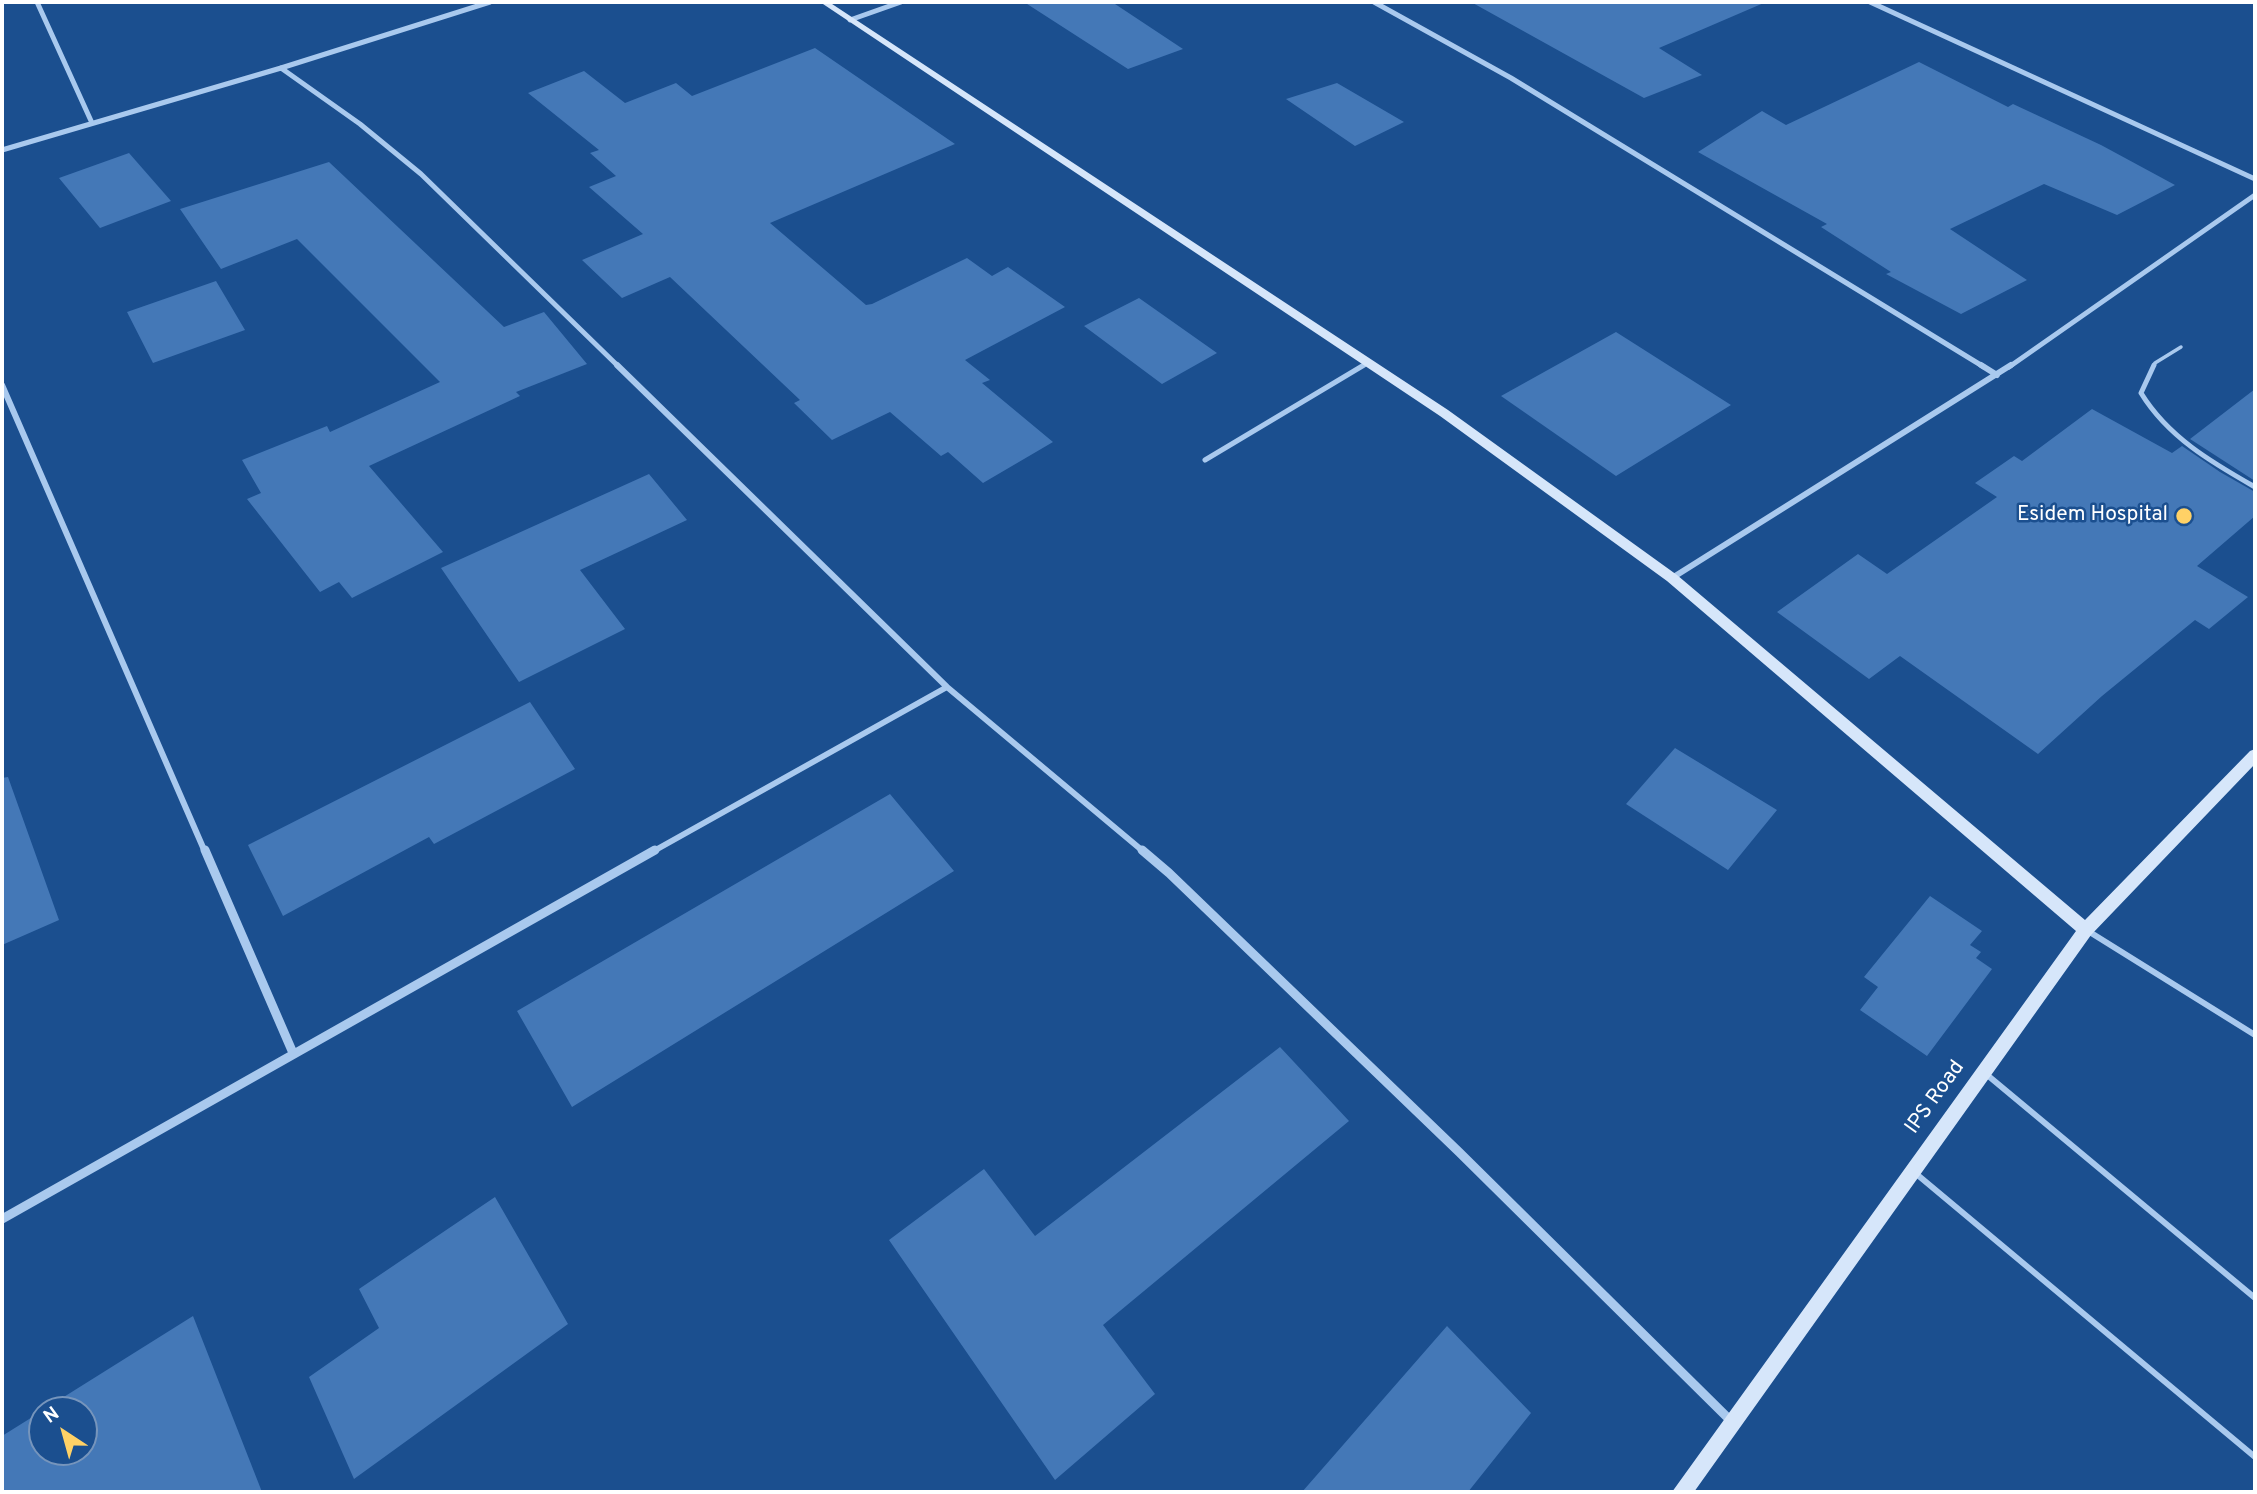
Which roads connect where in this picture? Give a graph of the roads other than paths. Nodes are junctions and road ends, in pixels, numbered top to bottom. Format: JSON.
{"nodes":[{"id":1,"x":37,"y":2,"type":"edge"},
{"id":2,"x":490,"y":2,"type":"edge"},
{"id":3,"x":824,"y":2,"type":"edge"},
{"id":4,"x":901,"y":2,"type":"edge"},
{"id":5,"x":1374,"y":2,"type":"edge"},
{"id":6,"x":1870,"y":2,"type":"edge"},
{"id":7,"x":850,"y":20,"type":"junction"},
{"id":8,"x":281,"y":68,"type":"junction"},
{"id":9,"x":92,"y":123,"type":"junction"},
{"id":10,"x":2,"y":150,"type":"edge"},
{"id":11,"x":2255,"y":179,"type":"edge"},
{"id":12,"x":2255,"y":195,"type":"edge"},
{"id":13,"x":2181,"y":346,"type":"dead end"},
{"id":14,"x":1368,"y":363,"type":"junction"},
{"id":15,"x":1997,"y":375,"type":"junction"},
{"id":16,"x":2,"y":385,"type":"edge"},
{"id":17,"x":1205,"y":460,"type":"dead end"},
{"id":18,"x":2255,"y":487,"type":"edge"},
{"id":19,"x":1672,"y":578,"type":"junction"},
{"id":20,"x":947,"y":687,"type":"junction"},
{"id":21,"x":2255,"y":755,"type":"edge"},
{"id":22,"x":2086,"y":930,"type":"junction"},
{"id":23,"x":2255,"y":1035,"type":"edge"},
{"id":24,"x":293,"y":1053,"type":"junction"},
{"id":25,"x":1983,"y":1072,"type":"junction"},
{"id":26,"x":1912,"y":1170,"type":"junction"},
{"id":27,"x":2,"y":1219,"type":"edge"},
{"id":28,"x":2255,"y":1298,"type":"edge"},
{"id":29,"x":1731,"y":1421,"type":"junction"},
{"id":30,"x":2255,"y":1457,"type":"edge"},
{"id":31,"x":1682,"y":1492,"type":"edge"}],
"edges":[{"from":1,"to":9,"type":"street"},
{"from":2,"to":8,"type":"street"},
{"from":3,"to":7,"type":"street"},
{"from":4,"to":7,"type":"street"},
{"from":5,"to":15,"type":"street"},
{"from":6,"to":11,"type":"street"},
{"from":7,"to":14,"type":"street"},
{"from":8,"to":9,"type":"street"},
{"from":8,"to":20,"type":"street"},
{"from":9,"to":10,"type":"street"},
{"from":12,"to":15,"type":"street"},
{"from":13,"to":18,"type":"lane"},
{"from":14,"to":17,"type":"lane"},
{"from":14,"to":19,"type":"street"},
{"from":15,"to":19,"type":"street"},
{"from":16,"to":24,"type":"street"},
{"from":19,"to":22,"type":"street"},
{"from":20,"to":24,"type":"street"},
{"from":20,"to":29,"type":"street"},
{"from":21,"to":22,"type":"street","name":"IPS Road"},
{"from":22,"to":23,"type":"lane"},
{"from":22,"to":25,"type":"street","name":"IPS Road"},
{"from":24,"to":27,"type":"street"},
{"from":25,"to":26,"type":"street","name":"IPS Road"},
{"from":25,"to":28,"type":"lane"},
{"from":26,"to":29,"type":"street","name":"IPS Road"},
{"from":26,"to":30,"type":"lane"},
{"from":29,"to":31,"type":"street","name":"IPS Road"}]}
